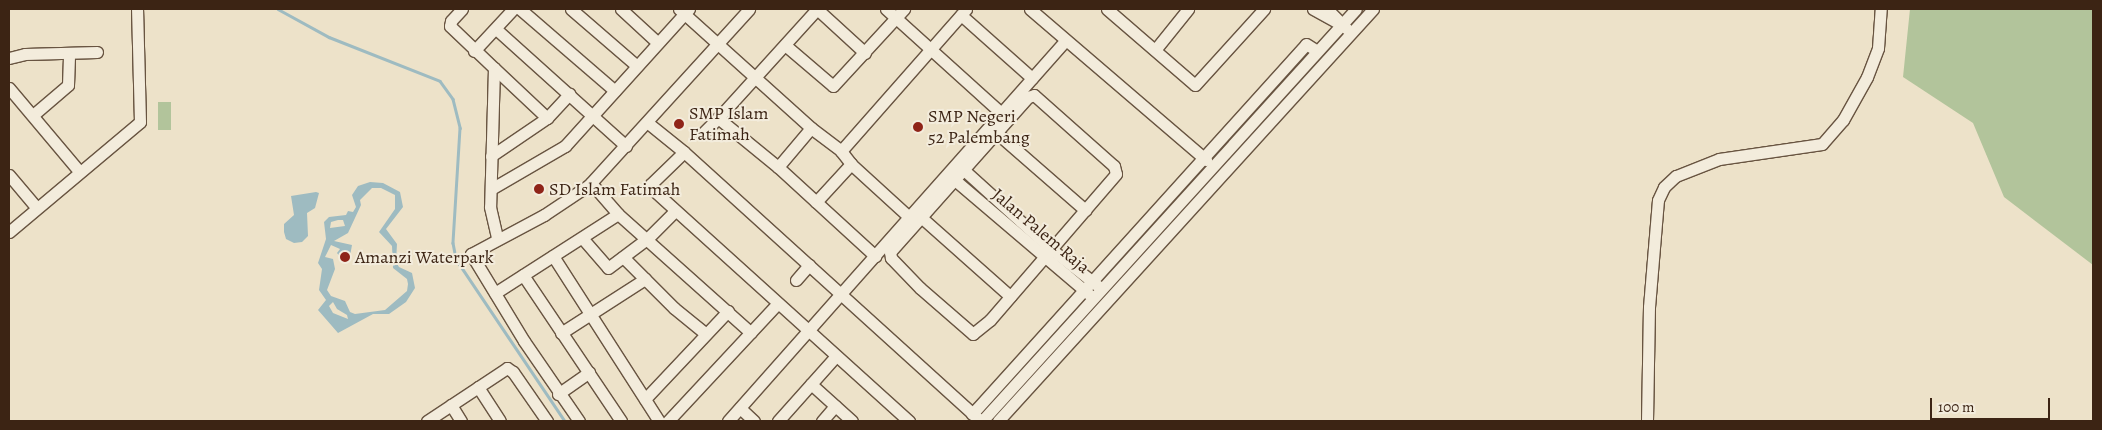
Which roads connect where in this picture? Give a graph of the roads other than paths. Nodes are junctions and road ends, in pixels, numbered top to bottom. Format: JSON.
{"nodes":[{"id":1,"x":137,"y":9,"type":"edge"},
{"id":2,"x":462,"y":9,"type":"edge"},
{"id":3,"x":513,"y":9,"type":"edge"},
{"id":4,"x":520,"y":9,"type":"edge"},
{"id":5,"x":571,"y":9,"type":"edge"},
{"id":6,"x":621,"y":9,"type":"edge"},
{"id":7,"x":749,"y":9,"type":"edge"},
{"id":8,"x":817,"y":9,"type":"edge"},
{"id":9,"x":886,"y":9,"type":"edge"},
{"id":10,"x":904,"y":9,"type":"edge"},
{"id":11,"x":1030,"y":9,"type":"edge"},
{"id":12,"x":1188,"y":9,"type":"edge"},
{"id":13,"x":1264,"y":9,"type":"edge"},
{"id":14,"x":1313,"y":9,"type":"edge"},
{"id":15,"x":1329,"y":9,"type":"edge"},
{"id":16,"x":1356,"y":9,"type":"edge"},
{"id":17,"x":1373,"y":9,"type":"edge"},
{"id":18,"x":1881,"y":9,"type":"edge"},
{"id":19,"x":684,"y":10,"type":"edge"},
{"id":20,"x":1112,"y":10,"type":"edge"},
{"id":21,"x":964,"y":12,"type":"edge"},
{"id":22,"x":896,"y":18,"type":"junction"},
{"id":23,"x":1342,"y":24,"type":"junction"},
{"id":24,"x":496,"y":29,"type":"junction"},
{"id":25,"x":1352,"y":32,"type":"junction"},
{"id":26,"x":1065,"y":41,"type":"junction"},
{"id":27,"x":658,"y":43,"type":"junction"},
{"id":28,"x":717,"y":43,"type":"junction"},
{"id":29,"x":785,"y":45,"type":"junction"},
{"id":30,"x":931,"y":48,"type":"junction"},
{"id":31,"x":1155,"y":50,"type":"junction"},
{"id":32,"x":474,"y":51,"type":"junction"},
{"id":33,"x":1318,"y":51,"type":"junction"},
{"id":34,"x":97,"y":52,"type":"dead end"},
{"id":35,"x":70,"y":53,"type":"junction"},
{"id":36,"x":865,"y":53,"type":"junction"},
{"id":37,"x":9,"y":58,"type":"edge"},
{"id":38,"x":637,"y":66,"type":"junction"},
{"id":39,"x":494,"y":68,"type":"junction"},
{"id":40,"x":754,"y":77,"type":"junction"},
{"id":41,"x":1032,"y":78,"type":"junction"},
{"id":42,"x":9,"y":88,"type":"edge"},
{"id":43,"x":615,"y":91,"type":"junction"},
{"id":44,"x":569,"y":94,"type":"junction"},
{"id":45,"x":1000,"y":113,"type":"junction"},
{"id":46,"x":33,"y":116,"type":"junction"},
{"id":47,"x":592,"y":116,"type":"junction"},
{"id":48,"x":548,"y":118,"type":"junction"},
{"id":49,"x":718,"y":118,"type":"junction"},
{"id":50,"x":648,"y":123,"type":"junction"},
{"id":51,"x":811,"y":128,"type":"junction"},
{"id":52,"x":702,"y":134,"type":"dead end"},
{"id":53,"x":998,"y":134,"type":"junction"},
{"id":54,"x":626,"y":146,"type":"junction"},
{"id":55,"x":842,"y":151,"type":"junction"},
{"id":56,"x":684,"y":152,"type":"junction"},
{"id":57,"x":491,"y":156,"type":"junction"},
{"id":58,"x":1201,"y":156,"type":"junction"},
{"id":59,"x":851,"y":164,"type":"junction"},
{"id":60,"x":1212,"y":166,"type":"junction"},
{"id":61,"x":778,"y":167,"type":"junction"},
{"id":62,"x":79,"y":171,"type":"junction"},
{"id":63,"x":965,"y":171,"type":"junction"},
{"id":64,"x":9,"y":175,"type":"edge"},
{"id":65,"x":1222,"y":175,"type":"junction"},
{"id":66,"x":956,"y":182,"type":"junction"},
{"id":67,"x":591,"y":184,"type":"junction"},
{"id":68,"x":491,"y":189,"type":"junction"},
{"id":69,"x":816,"y":202,"type":"junction"},
{"id":70,"x":36,"y":208,"type":"junction"},
{"id":71,"x":1085,"y":210,"type":"junction"},
{"id":72,"x":675,"y":211,"type":"junction"},
{"id":73,"x":618,"y":214,"type":"junction"},
{"id":74,"x":909,"y":218,"type":"junction"},
{"id":75,"x":922,"y":218,"type":"junction"},
{"id":76,"x":9,"y":232,"type":"edge"},
{"id":77,"x":497,"y":238,"type":"junction"},
{"id":78,"x":648,"y":238,"type":"junction"},
{"id":79,"x":583,"y":239,"type":"junction"},
{"id":80,"x":1052,"y":249,"type":"junction"},
{"id":81,"x":553,"y":256,"type":"junction"},
{"id":82,"x":875,"y":256,"type":"junction"},
{"id":83,"x":623,"y":257,"type":"junction"},
{"id":84,"x":1043,"y":258,"type":"junction"},
{"id":85,"x":809,"y":265,"type":"junction"},
{"id":86,"x":523,"y":275,"type":"junction"},
{"id":87,"x":645,"y":279,"type":"junction"},
{"id":88,"x":796,"y":280,"type":"dead end"},
{"id":89,"x":1098,"y":285,"type":"junction"},
{"id":90,"x":494,"y":293,"type":"junction"},
{"id":91,"x":839,"y":293,"type":"junction"},
{"id":92,"x":1089,"y":294,"type":"junction"},
{"id":93,"x":1010,"y":296,"type":"junction"},
{"id":94,"x":1112,"y":296,"type":"junction"},
{"id":95,"x":777,"y":304,"type":"junction"},
{"id":96,"x":1104,"y":306,"type":"junction"},
{"id":97,"x":728,"y":311,"type":"junction"},
{"id":98,"x":591,"y":314,"type":"junction"},
{"id":99,"x":806,"y":330,"type":"junction"},
{"id":100,"x":561,"y":333,"type":"junction"},
{"id":101,"x":751,"y":333,"type":"junction"},
{"id":102,"x":706,"y":334,"type":"junction"},
{"id":103,"x":836,"y":356,"type":"junction"},
{"id":104,"x":589,"y":372,"type":"junction"},
{"id":105,"x":810,"y":384,"type":"junction"},
{"id":106,"x":478,"y":387,"type":"junction"},
{"id":107,"x":558,"y":394,"type":"junction"},
{"id":108,"x":645,"y":399,"type":"junction"},
{"id":109,"x":451,"y":405,"type":"junction"},
{"id":110,"x":836,"y":406,"type":"junction"},
{"id":111,"x":740,"y":408,"type":"junction"},
{"id":112,"x":978,"y":419,"type":"edge"},
{"id":113,"x":427,"y":421,"type":"edge"},
{"id":114,"x":461,"y":421,"type":"edge"},
{"id":115,"x":500,"y":421,"type":"edge"},
{"id":116,"x":547,"y":421,"type":"edge"},
{"id":117,"x":579,"y":421,"type":"edge"},
{"id":118,"x":621,"y":421,"type":"edge"},
{"id":119,"x":659,"y":421,"type":"edge"},
{"id":120,"x":668,"y":421,"type":"edge"},
{"id":121,"x":728,"y":421,"type":"edge"},
{"id":122,"x":754,"y":421,"type":"edge"},
{"id":123,"x":778,"y":421,"type":"edge"},
{"id":124,"x":822,"y":421,"type":"edge"},
{"id":125,"x":852,"y":421,"type":"edge"},
{"id":126,"x":909,"y":421,"type":"edge"},
{"id":127,"x":998,"y":421,"type":"edge"},
{"id":128,"x":1647,"y":421,"type":"edge"}],
"edges":[{"from":1,"to":62,"type":"street"},
{"from":2,"to":32,"type":"street"},
{"from":3,"to":24,"type":"street"},
{"from":4,"to":43,"type":"street"},
{"from":5,"to":38,"type":"street"},
{"from":6,"to":27,"type":"street"},
{"from":7,"to":28,"type":"street"},
{"from":8,"to":29,"type":"street"},
{"from":8,"to":36,"type":"street"},
{"from":9,"to":22,"type":"street"},
{"from":10,"to":22,"type":"street"},
{"from":11,"to":26,"type":"street"},
{"from":12,"to":31,"type":"street"},
{"from":13,"to":31,"type":"street"},
{"from":14,"to":23,"type":"street"},
{"from":15,"to":23,"type":"street"},
{"from":16,"to":23,"type":"street"},
{"from":17,"to":25,"type":"street"},
{"from":18,"to":128,"type":"street"},
{"from":19,"to":27,"type":"street"},
{"from":19,"to":28,"type":"street"},
{"from":20,"to":31,"type":"street"},
{"from":21,"to":30,"type":"street"},
{"from":21,"to":41,"type":"street"},
{"from":22,"to":30,"type":"street"},
{"from":22,"to":36,"type":"street"},
{"from":23,"to":25,"type":"street"},
{"from":23,"to":33,"type":"street"},
{"from":24,"to":32,"type":"street"},
{"from":24,"to":44,"type":"street"},
{"from":25,"to":65,"type":"street"},
{"from":26,"to":41,"type":"street"},
{"from":26,"to":58,"type":"street"},
{"from":27,"to":38,"type":"street"},
{"from":28,"to":40,"type":"street"},
{"from":28,"to":50,"type":"street"},
{"from":29,"to":36,"type":"street"},
{"from":29,"to":40,"type":"street"},
{"from":30,"to":45,"type":"street"},
{"from":30,"to":55,"type":"street"},
{"from":32,"to":39,"type":"street"},
{"from":33,"to":58,"type":"street"},
{"from":33,"to":60,"type":"street"},
{"from":34,"to":35,"type":"street"},
{"from":35,"to":37,"type":"street"},
{"from":35,"to":46,"type":"street"},
{"from":38,"to":43,"type":"street"},
{"from":39,"to":48,"type":"street"},
{"from":39,"to":57,"type":"street"},
{"from":40,"to":49,"type":"street"},
{"from":40,"to":51,"type":"street"},
{"from":41,"to":45,"type":"street"},
{"from":42,"to":46,"type":"street"},
{"from":43,"to":47,"type":"street"},
{"from":44,"to":47,"type":"street"},
{"from":44,"to":48,"type":"street"},
{"from":45,"to":74,"type":"street"},
{"from":46,"to":62,"type":"street"},
{"from":47,"to":54,"type":"street"},
{"from":47,"to":68,"type":"street"},
{"from":48,"to":57,"type":"street"},
{"from":49,"to":52,"type":"street"},
{"from":49,"to":61,"type":"street"},
{"from":50,"to":54,"type":"street"},
{"from":50,"to":56,"type":"street"},
{"from":51,"to":55,"type":"street"},
{"from":51,"to":61,"type":"street"},
{"from":53,"to":63,"type":"street"},
{"from":53,"to":71,"type":"street"},
{"from":53,"to":71,"type":"street"},
{"from":54,"to":67,"type":"street"},
{"from":55,"to":59,"type":"street"},
{"from":56,"to":72,"type":"street"},
{"from":56,"to":85,"type":"street"},
{"from":57,"to":68,"type":"street"},
{"from":58,"to":60,"type":"street"},
{"from":58,"to":89,"type":"street"},
{"from":59,"to":69,"type":"street"},
{"from":59,"to":74,"type":"street"},
{"from":60,"to":65,"type":"street"},
{"from":60,"to":89,"type":"street"},
{"from":61,"to":69,"type":"street"},
{"from":62,"to":70,"type":"street"},
{"from":63,"to":66,"type":"street"},
{"from":63,"to":80,"type":"street","name":"Jalan Palem Raja"},
{"from":64,"to":70,"type":"street"},
{"from":65,"to":94,"type":"street"},
{"from":66,"to":75,"type":"street"},
{"from":66,"to":84,"type":"street","name":"Jalan Palem Raja"},
{"from":67,"to":73,"type":"street"},
{"from":67,"to":77,"type":"street"},
{"from":68,"to":77,"type":"street"},
{"from":69,"to":82,"type":"street"},
{"from":70,"to":76,"type":"street"},
{"from":71,"to":80,"type":"street"},
{"from":72,"to":78,"type":"street"},
{"from":72,"to":95,"type":"street"},
{"from":73,"to":78,"type":"street"},
{"from":73,"to":79,"type":"street"},
{"from":74,"to":82,"type":"street"},
{"from":75,"to":93,"type":"street"},
{"from":75,"to":93,"type":"street"},
{"from":77,"to":90,"type":"street"},
{"from":78,"to":83,"type":"street"},
{"from":78,"to":97,"type":"street"},
{"from":79,"to":81,"type":"street"},
{"from":79,"to":83,"type":"street"},
{"from":80,"to":84,"type":"street"},
{"from":80,"to":89,"type":"street","name":"Jalan Palem Raja"},
{"from":81,"to":86,"type":"street"},
{"from":81,"to":98,"type":"street"},
{"from":82,"to":91,"type":"street"},
{"from":83,"to":87,"type":"street"},
{"from":84,"to":92,"type":"street","name":"Jalan Palem Raja"},
{"from":84,"to":93,"type":"street"},
{"from":85,"to":88,"type":"street"},
{"from":85,"to":91,"type":"street"},
{"from":86,"to":90,"type":"street"},
{"from":86,"to":100,"type":"street"},
{"from":87,"to":98,"type":"street"},
{"from":87,"to":102,"type":"street"},
{"from":89,"to":92,"type":"street"},
{"from":89,"to":94,"type":"street","name":"Jalan Palem Raja"},
{"from":90,"to":107,"type":"street"},
{"from":91,"to":99,"type":"street"},
{"from":91,"to":112,"type":"street"},
{"from":92,"to":96,"type":"street","name":"Jalan Palem Raja"},
{"from":92,"to":112,"type":"street"},
{"from":94,"to":96,"type":"street"},
{"from":95,"to":99,"type":"street"},
{"from":95,"to":101,"type":"street"},
{"from":96,"to":127,"type":"street"},
{"from":97,"to":101,"type":"street"},
{"from":97,"to":102,"type":"street"},
{"from":98,"to":100,"type":"street"},
{"from":98,"to":108,"type":"street"},
{"from":99,"to":103,"type":"street"},
{"from":99,"to":111,"type":"street"},
{"from":100,"to":104,"type":"street"},
{"from":101,"to":120,"type":"street"},
{"from":102,"to":108,"type":"street"},
{"from":103,"to":105,"type":"street"},
{"from":103,"to":126,"type":"street"},
{"from":104,"to":107,"type":"street"},
{"from":104,"to":118,"type":"street"},
{"from":105,"to":110,"type":"street"},
{"from":105,"to":123,"type":"street"},
{"from":106,"to":109,"type":"street"},
{"from":106,"to":115,"type":"street"},
{"from":106,"to":116,"type":"street"},
{"from":107,"to":117,"type":"street"},
{"from":108,"to":119,"type":"street"},
{"from":109,"to":113,"type":"street"},
{"from":109,"to":114,"type":"street"},
{"from":110,"to":124,"type":"street"},
{"from":110,"to":125,"type":"street"},
{"from":111,"to":121,"type":"street"},
{"from":111,"to":122,"type":"street"}]}
